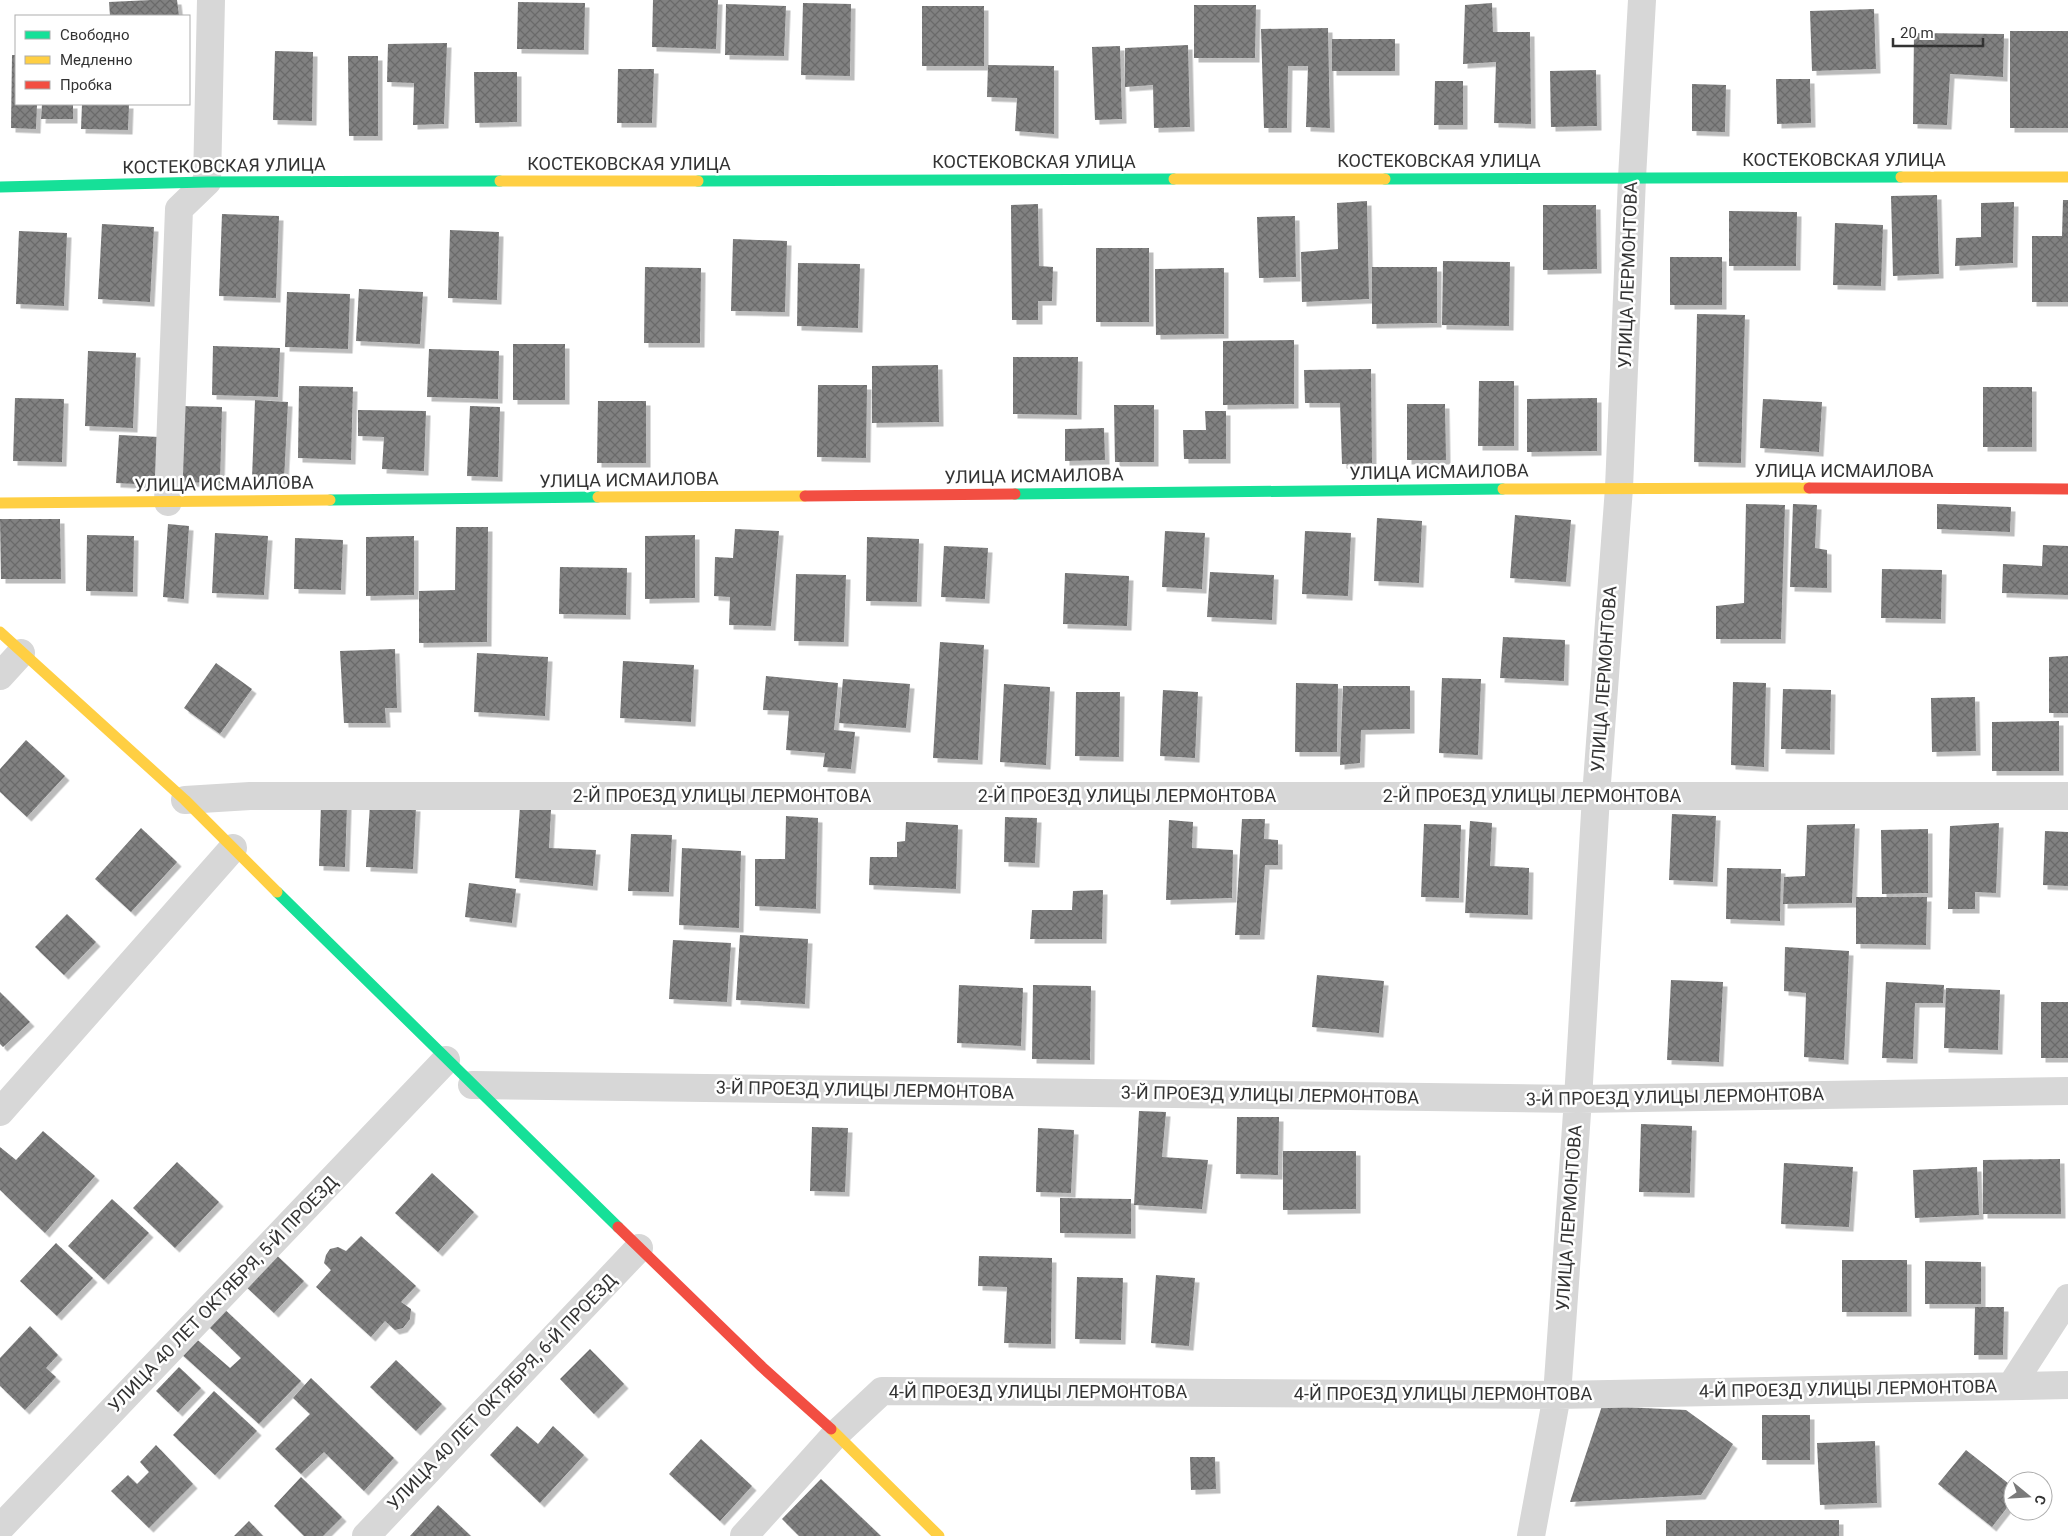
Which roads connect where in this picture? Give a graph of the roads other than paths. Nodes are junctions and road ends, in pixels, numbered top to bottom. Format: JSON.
{"nodes":[{"id":1,"x":211,"y":0,"type":"edge"},
{"id":2,"x":1642,"y":0,"type":"edge"},
{"id":3,"x":2068,"y":177,"type":"edge"},
{"id":4,"x":1632,"y":178,"type":"junction"},
{"id":5,"x":207,"y":182,"type":"junction"},
{"id":6,"x":0,"y":187,"type":"edge"},
{"id":7,"x":1618,"y":488,"type":"junction"},
{"id":8,"x":2068,"y":489,"type":"edge"},
{"id":9,"x":168,"y":502,"type":"junction"},
{"id":10,"x":0,"y":503,"type":"edge"},
{"id":11,"x":0,"y":632,"type":"edge"},
{"id":12,"x":21,"y":653,"type":"junction"},
{"id":13,"x":0,"y":676,"type":"edge"},
{"id":14,"x":1596,"y":796,"type":"junction"},
{"id":15,"x":2068,"y":796,"type":"edge"},
{"id":16,"x":185,"y":800,"type":"junction"},
{"id":17,"x":233,"y":848,"type":"junction"},
{"id":18,"x":446,"y":1060,"type":"junction"},
{"id":19,"x":472,"y":1085,"type":"junction"},
{"id":20,"x":2068,"y":1091,"type":"edge"},
{"id":21,"x":1578,"y":1099,"type":"junction"},
{"id":22,"x":0,"y":1112,"type":"edge"},
{"id":23,"x":639,"y":1248,"type":"junction"},
{"id":24,"x":2068,"y":1298,"type":"edge"},
{"id":25,"x":2068,"y":1385,"type":"edge"},
{"id":26,"x":2011,"y":1386,"type":"junction"},
{"id":27,"x":1557,"y":1395,"type":"junction"},
{"id":28,"x":836,"y":1434,"type":"junction"},
{"id":29,"x":0,"y":1528,"type":"edge"},
{"id":30,"x":366,"y":1536,"type":"edge"},
{"id":31,"x":744,"y":1536,"type":"edge"},
{"id":32,"x":939,"y":1536,"type":"edge"},
{"id":33,"x":1531,"y":1536,"type":"edge"}],
"edges":[{"from":1,"to":5,"type":"street"},
{"from":2,"to":4,"type":"street","name":"УЛИЦА ЛЕРМОНТОВА"},
{"from":3,"to":4,"type":"street","name":"КОСТЕКОВСКАЯ УЛИЦА"},
{"from":4,"to":5,"type":"street","name":"КОСТЕКОВСКАЯ УЛИЦА"},
{"from":4,"to":7,"type":"street","name":"УЛИЦА ЛЕРМОНТОВА"},
{"from":5,"to":6,"type":"street","name":"КОСТЕКОВСКАЯ УЛИЦА"},
{"from":5,"to":9,"type":"street"},
{"from":7,"to":8,"type":"street","name":"УЛИЦА ИСМАИЛОВА"},
{"from":7,"to":9,"type":"street","name":"УЛИЦА ИСМАИЛОВА"},
{"from":7,"to":14,"type":"street","name":"УЛИЦА ЛЕРМОНТОВА"},
{"from":9,"to":10,"type":"street","name":"УЛИЦА ИСМАИЛОВА"},
{"from":11,"to":12,"type":"street"},
{"from":12,"to":13,"type":"street"},
{"from":12,"to":16,"type":"street"},
{"from":14,"to":15,"type":"street","name":"2-Й ПРОЕЗД УЛИЦЫ ЛЕРМОНТОВА"},
{"from":14,"to":16,"type":"street","name":"2-Й ПРОЕЗД УЛИЦЫ ЛЕРМОНТОВА"},
{"from":14,"to":21,"type":"street","name":"УЛИЦА ЛЕРМОНТОВА"},
{"from":16,"to":17,"type":"street"},
{"from":17,"to":18,"type":"street"},
{"from":17,"to":22,"type":"street"},
{"from":18,"to":19,"type":"street"},
{"from":18,"to":29,"type":"street","name":"УЛИЦА 40 ЛЕТ ОКТЯБРЯ, 5-Й ПРОЕЗД"},
{"from":19,"to":21,"type":"street","name":"3-Й ПРОЕЗД УЛИЦЫ ЛЕРМОНТОВА"},
{"from":19,"to":23,"type":"street"},
{"from":20,"to":21,"type":"street","name":"3-Й ПРОЕЗД УЛИЦЫ ЛЕРМОНТОВА"},
{"from":21,"to":27,"type":"street","name":"УЛИЦА ЛЕРМОНТОВА"},
{"from":23,"to":28,"type":"street"},
{"from":23,"to":30,"type":"street","name":"УЛИЦА 40 ЛЕТ ОКТЯБРЯ, 6-Й ПРОЕЗД"},
{"from":24,"to":26,"type":"street"},
{"from":25,"to":26,"type":"street","name":"4-Й ПРОЕЗД УЛИЦЫ ЛЕРМОНТОВА"},
{"from":26,"to":27,"type":"street","name":"4-Й ПРОЕЗД УЛИЦЫ ЛЕРМОНТОВА"},
{"from":27,"to":28,"type":"street","name":"4-Й ПРОЕЗД УЛИЦЫ ЛЕРМОНТОВА"},
{"from":27,"to":33,"type":"street","name":"УЛИЦА ЛЕРМОНТОВА"},
{"from":28,"to":31,"type":"street","name":"4-Й ПРОЕЗД УЛИЦЫ ЛЕРМОНТОВА"},
{"from":28,"to":32,"type":"street"}]}
